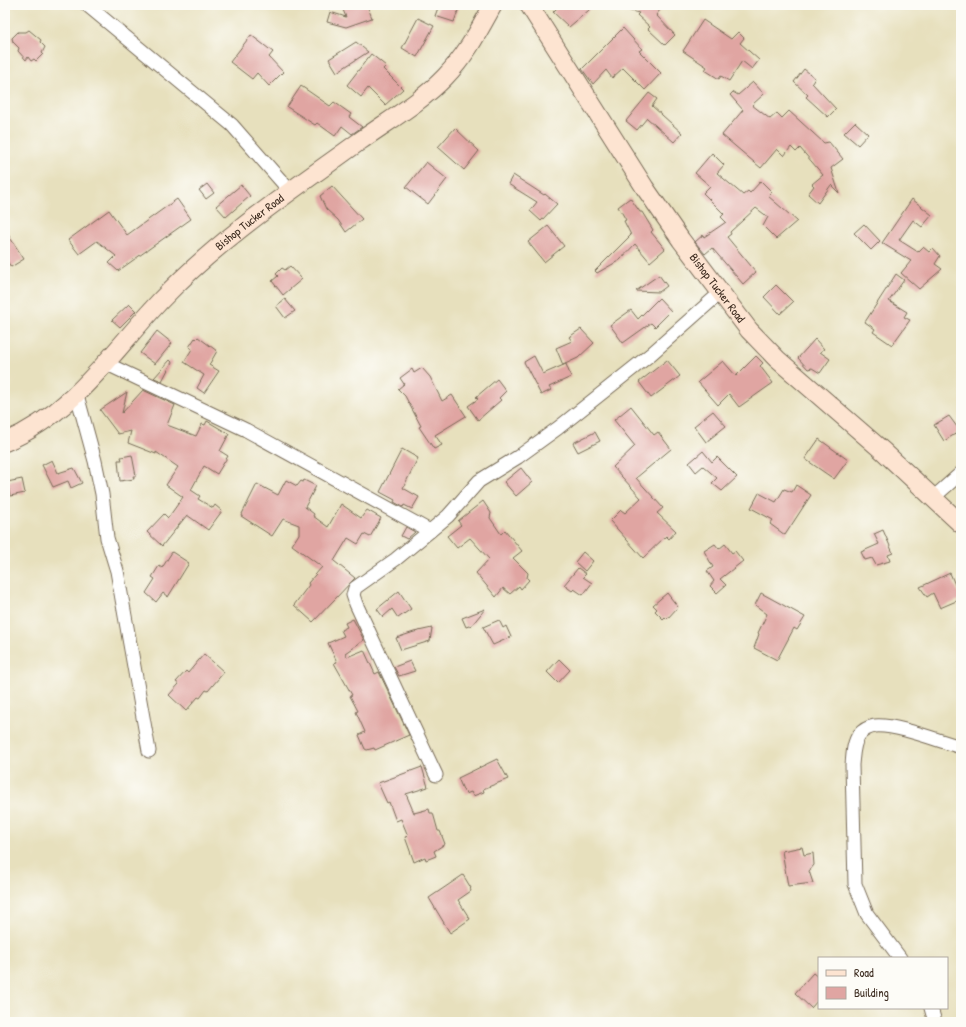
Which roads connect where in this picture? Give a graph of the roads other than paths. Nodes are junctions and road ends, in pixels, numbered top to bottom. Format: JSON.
{"nodes":[{"id":1,"x":87,"y":5,"type":"edge"},
{"id":2,"x":493,"y":5,"type":"edge"},
{"id":3,"x":529,"y":5,"type":"edge"},
{"id":4,"x":290,"y":191,"type":"junction"},
{"id":5,"x":720,"y":293,"type":"junction"},
{"id":6,"x":105,"y":363,"type":"junction"},
{"id":7,"x":77,"y":396,"type":"junction"},
{"id":8,"x":5,"y":442,"type":"edge"},
{"id":9,"x":961,"y":473,"type":"edge"},
{"id":10,"x":934,"y":497,"type":"junction"},
{"id":11,"x":961,"y":524,"type":"edge"},
{"id":12,"x":430,"y":531,"type":"junction"},
{"id":13,"x":961,"y":747,"type":"edge"},
{"id":14,"x":149,"y":751,"type":"dead end"},
{"id":15,"x":436,"y":775,"type":"dead end"},
{"id":16,"x":899,"y":957,"type":"edge"},
{"id":17,"x":931,"y":1009,"type":"edge"},
{"id":18,"x":935,"y":1022,"type":"edge"}],
"edges":[{"from":1,"to":4,"type":"street"},
{"from":2,"to":4,"type":"main road","name":"Bishop Tucker Road"},
{"from":3,"to":5,"type":"main road","name":"Bishop Tucker Road"},
{"from":4,"to":6,"type":"main road","name":"Bishop Tucker Road"},
{"from":5,"to":10,"type":"main road","name":"Bishop Tucker Road"},
{"from":5,"to":12,"type":"street"},
{"from":6,"to":7,"type":"main road","name":"Bishop Tucker Road"},
{"from":6,"to":12,"type":"street"},
{"from":7,"to":8,"type":"main road","name":"Bishop Tucker Road"},
{"from":7,"to":14,"type":"street"},
{"from":9,"to":10,"type":"street"},
{"from":10,"to":11,"type":"main road","name":"Bishop Tucker Road"},
{"from":12,"to":15,"type":"street"},
{"from":13,"to":16,"type":"street"},
{"from":17,"to":18,"type":"street"}]}
